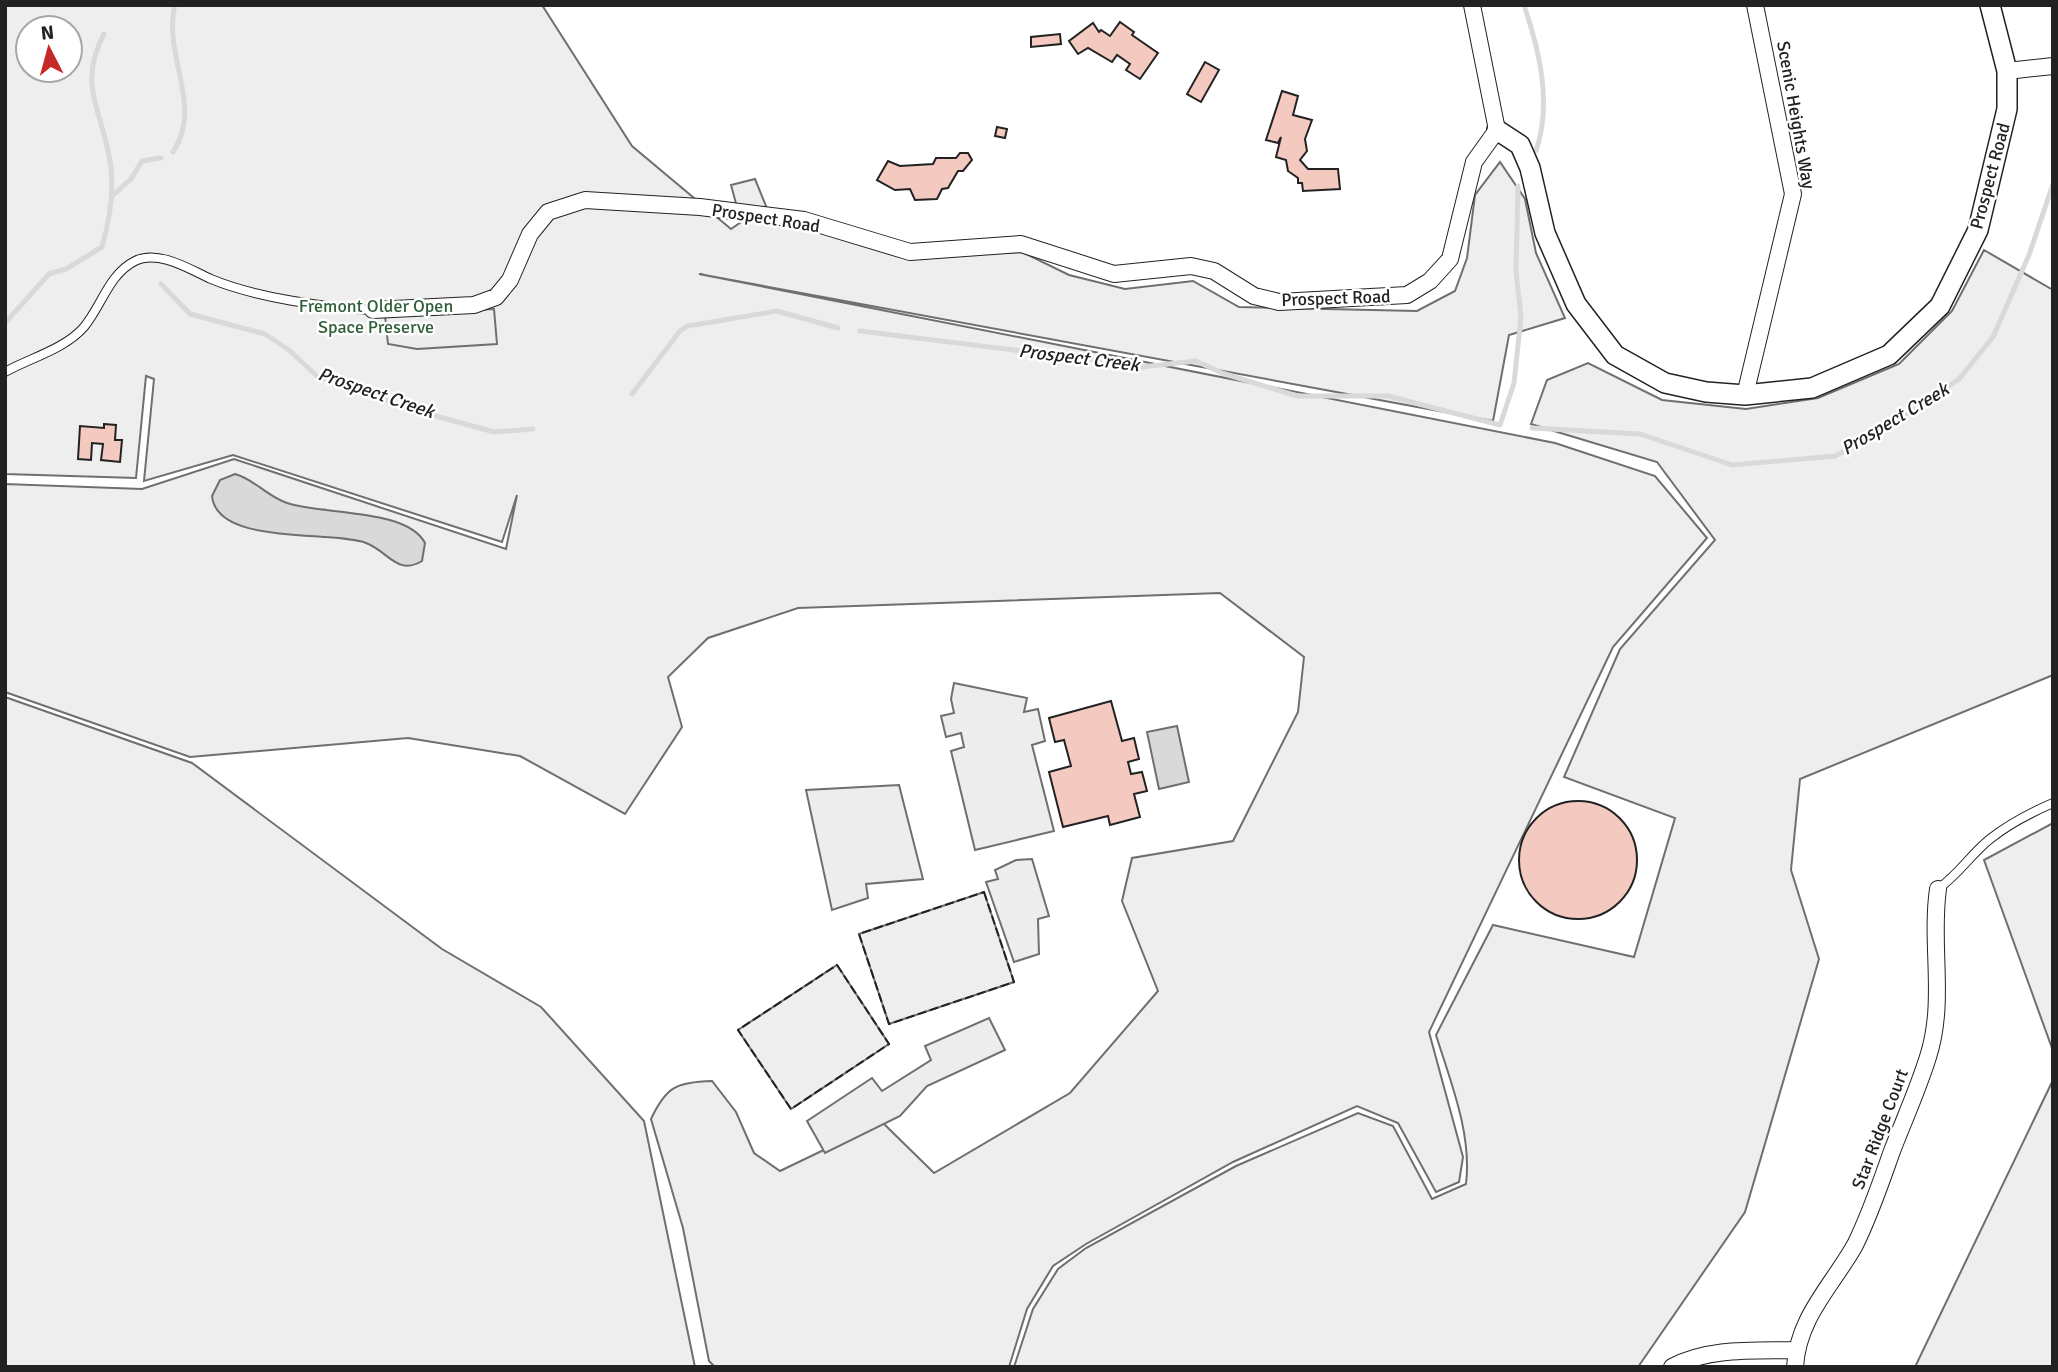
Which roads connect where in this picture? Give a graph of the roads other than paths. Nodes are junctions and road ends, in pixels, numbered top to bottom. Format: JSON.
{"nodes":[{"id":1,"x":1472,"y":5,"type":"edge"},
{"id":2,"x":1755,"y":5,"type":"edge"},
{"id":3,"x":1990,"y":5,"type":"edge"},
{"id":4,"x":2053,"y":66,"type":"edge"},
{"id":5,"x":2007,"y":71,"type":"junction"},
{"id":6,"x":1497,"y":130,"type":"junction"},
{"id":7,"x":373,"y":310,"type":"joint"},
{"id":8,"x":5,"y":372,"type":"edge"},
{"id":9,"x":1745,"y":395,"type":"junction"},
{"id":10,"x":2053,"y":803,"type":"edge"},
{"id":11,"x":1938,"y":888,"type":"joint"},
{"id":12,"x":1796,"y":1350,"type":"junction"},
{"id":13,"x":1672,"y":1367,"type":"edge"},
{"id":14,"x":1795,"y":1367,"type":"edge"}],
"edges":[{"from":1,"to":6,"type":"street"},
{"from":2,"to":9,"type":"street","name":"Scenic Heights Way"},
{"from":3,"to":5,"type":"street","name":"Prospect Road"},
{"from":4,"to":5,"type":"street"},
{"from":5,"to":9,"type":"street","name":"Prospect Road"},
{"from":6,"to":7,"type":"street","name":"Prospect Road"},
{"from":6,"to":9,"type":"street","name":"Prospect Road"},
{"from":7,"to":8,"type":"lane","name":"Prospect Road"},
{"from":10,"to":11,"type":"lane"},
{"from":11,"to":12,"type":"street","name":"Star Ridge Court"},
{"from":12,"to":13,"type":"street"},
{"from":12,"to":14,"type":"street","name":"Star Ridge Court"}]}
